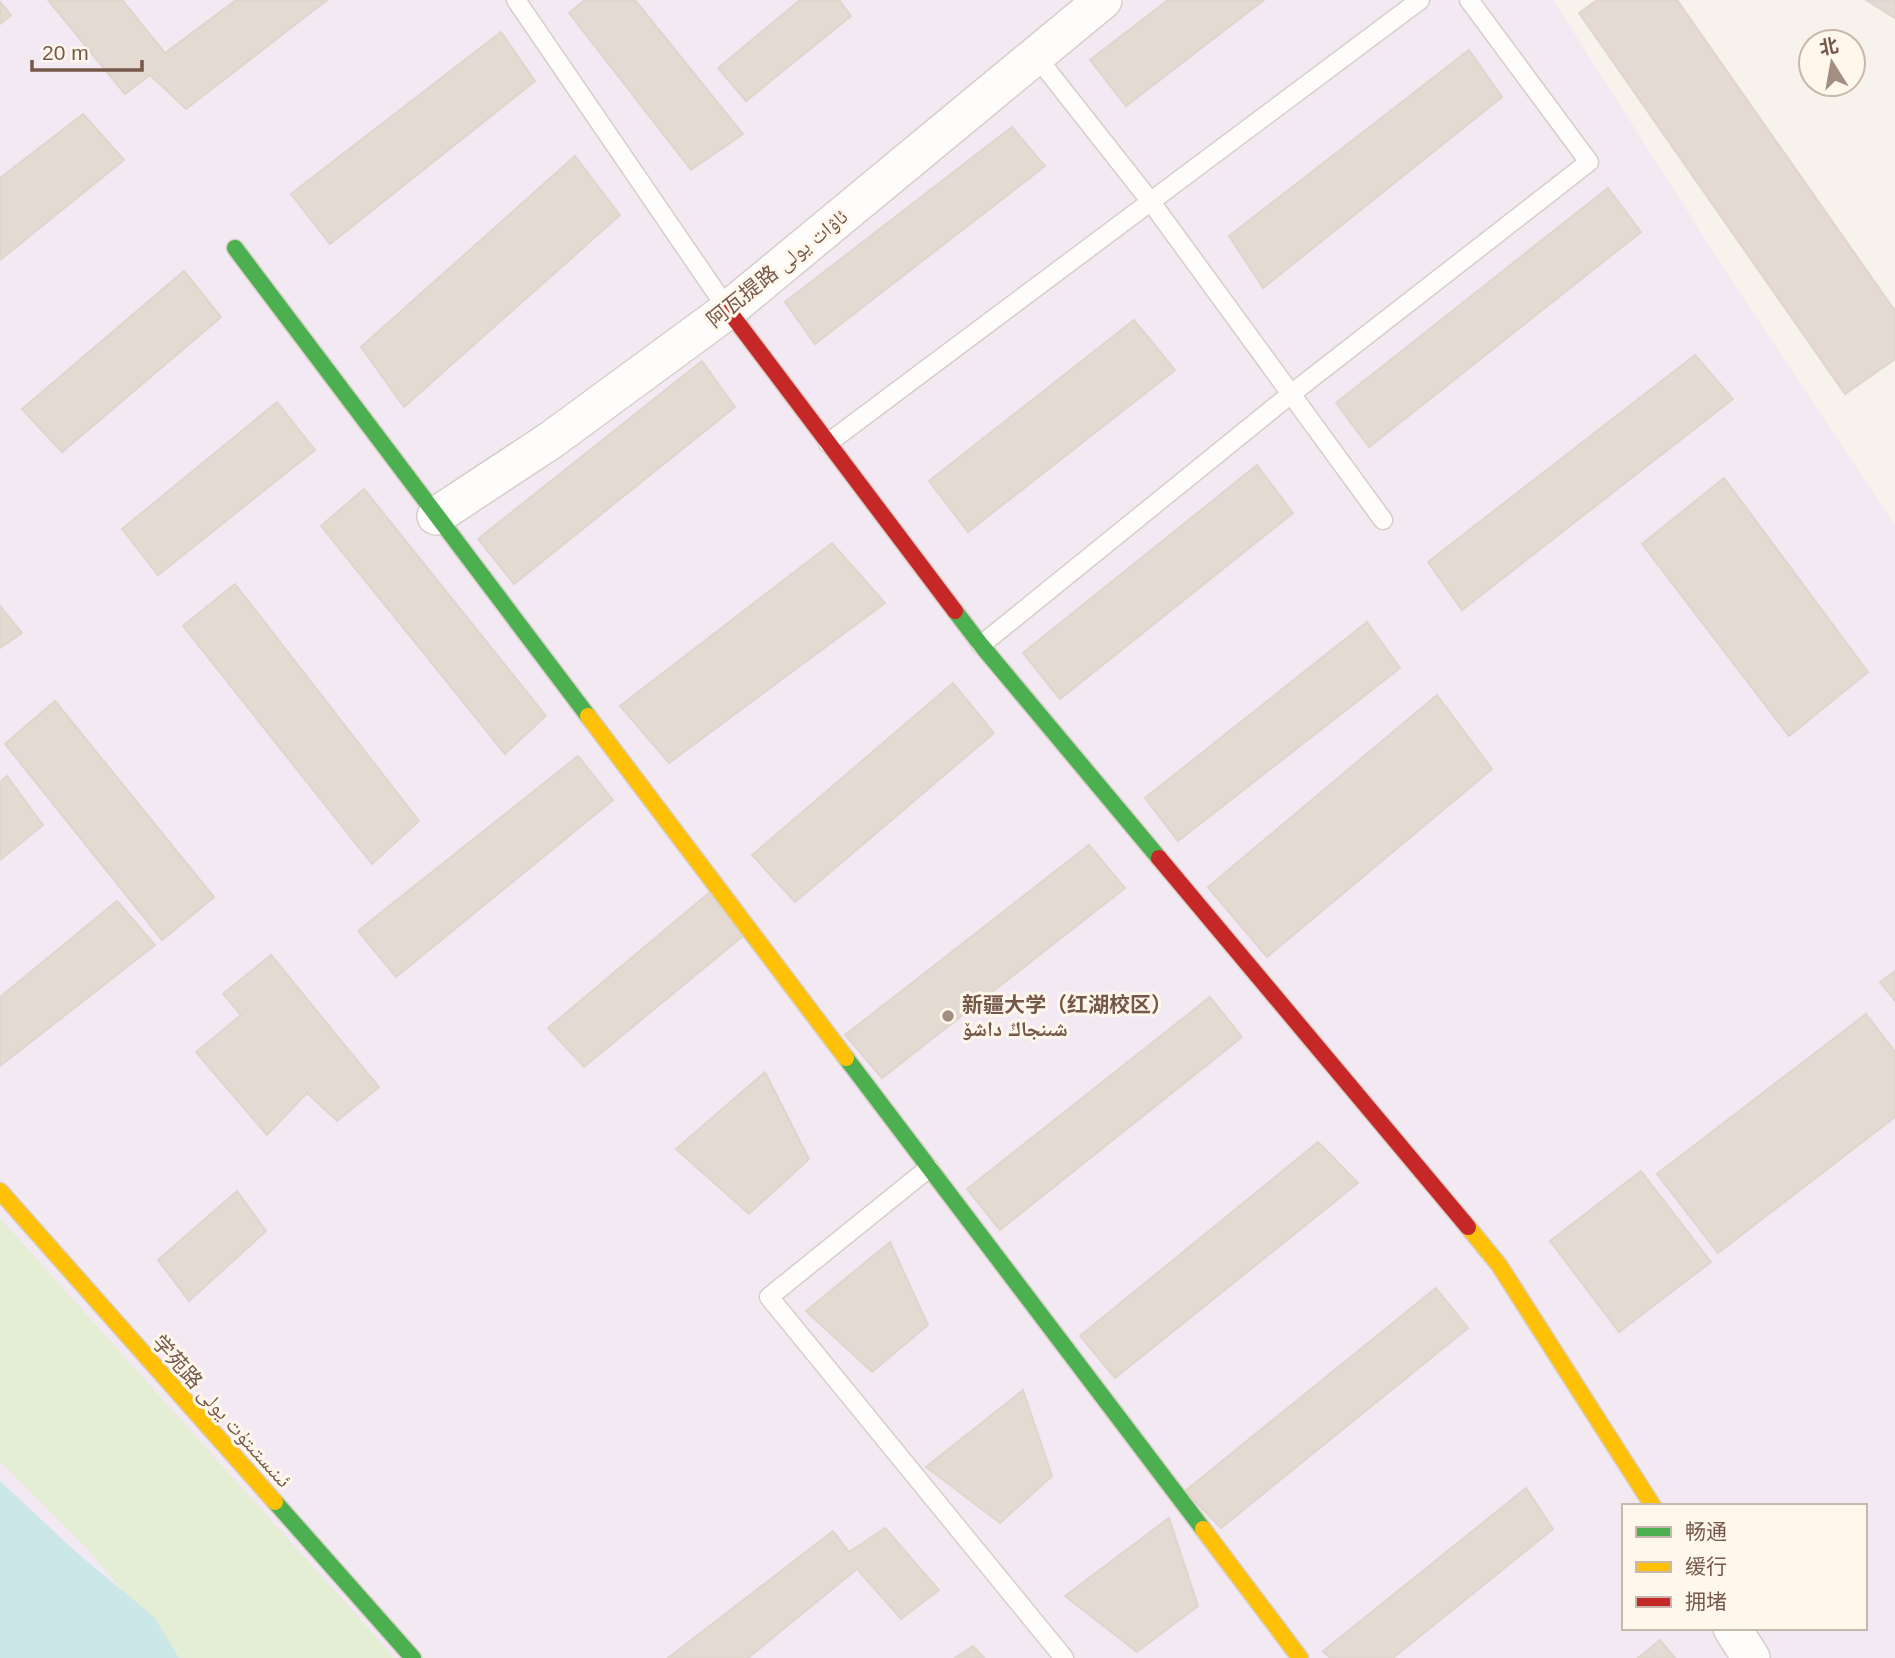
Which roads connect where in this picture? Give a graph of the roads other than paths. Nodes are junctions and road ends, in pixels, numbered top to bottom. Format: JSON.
{"nodes":[{"id":1,"x":516,"y":0,"type":"edge"},
{"id":2,"x":1103,"y":0,"type":"edge"},
{"id":3,"x":1420,"y":0,"type":"edge"},
{"id":4,"x":1469,"y":0,"type":"edge"},
{"id":5,"x":1036,"y":55,"type":"junction"},
{"id":6,"x":1151,"y":202,"type":"junction"},
{"id":7,"x":235,"y":248,"type":"dead end"},
{"id":8,"x":728,"y":310,"type":"junction"},
{"id":9,"x":1291,"y":394,"type":"junction"},
{"id":10,"x":828,"y":443,"type":"junction"},
{"id":11,"x":436,"y":516,"type":"junction"},
{"id":12,"x":1383,"y":520,"type":"dead end"},
{"id":13,"x":981,"y":645,"type":"junction"},
{"id":14,"x":929,"y":1168,"type":"junction"},
{"id":15,"x":0,"y":1191,"type":"edge"},
{"id":16,"x":1652,"y":1504,"type":"edge"},
{"id":17,"x":1733,"y":1630,"type":"edge"},
{"id":18,"x":413,"y":1658,"type":"edge"},
{"id":19,"x":1064,"y":1658,"type":"edge"},
{"id":20,"x":1300,"y":1658,"type":"edge"},
{"id":21,"x":1751,"y":1658,"type":"edge"}],
"edges":[{"from":1,"to":8,"type":"lane"},
{"from":2,"to":5,"type":"street","name":"阿瓦提路 ئاۋات يولى"},
{"from":3,"to":6,"type":"lane"},
{"from":4,"to":9,"type":"lane"},
{"from":5,"to":6,"type":"lane"},
{"from":5,"to":8,"type":"street","name":"阿瓦提路 ئاۋات يولى"},
{"from":6,"to":9,"type":"lane"},
{"from":6,"to":10,"type":"lane"},
{"from":7,"to":11,"type":"street"},
{"from":8,"to":10,"type":"street"},
{"from":8,"to":11,"type":"street","name":"阿瓦提路 ئاۋات يولى"},
{"from":9,"to":12,"type":"lane"},
{"from":9,"to":13,"type":"lane"},
{"from":10,"to":13,"type":"street"},
{"from":11,"to":14,"type":"street"},
{"from":13,"to":16,"type":"street"},
{"from":14,"to":19,"type":"lane"},
{"from":14,"to":20,"type":"street"},
{"from":15,"to":18,"type":"street","name":"学苑路 ئىنىستىتۇت يولى"},
{"from":17,"to":21,"type":"street"}]}
